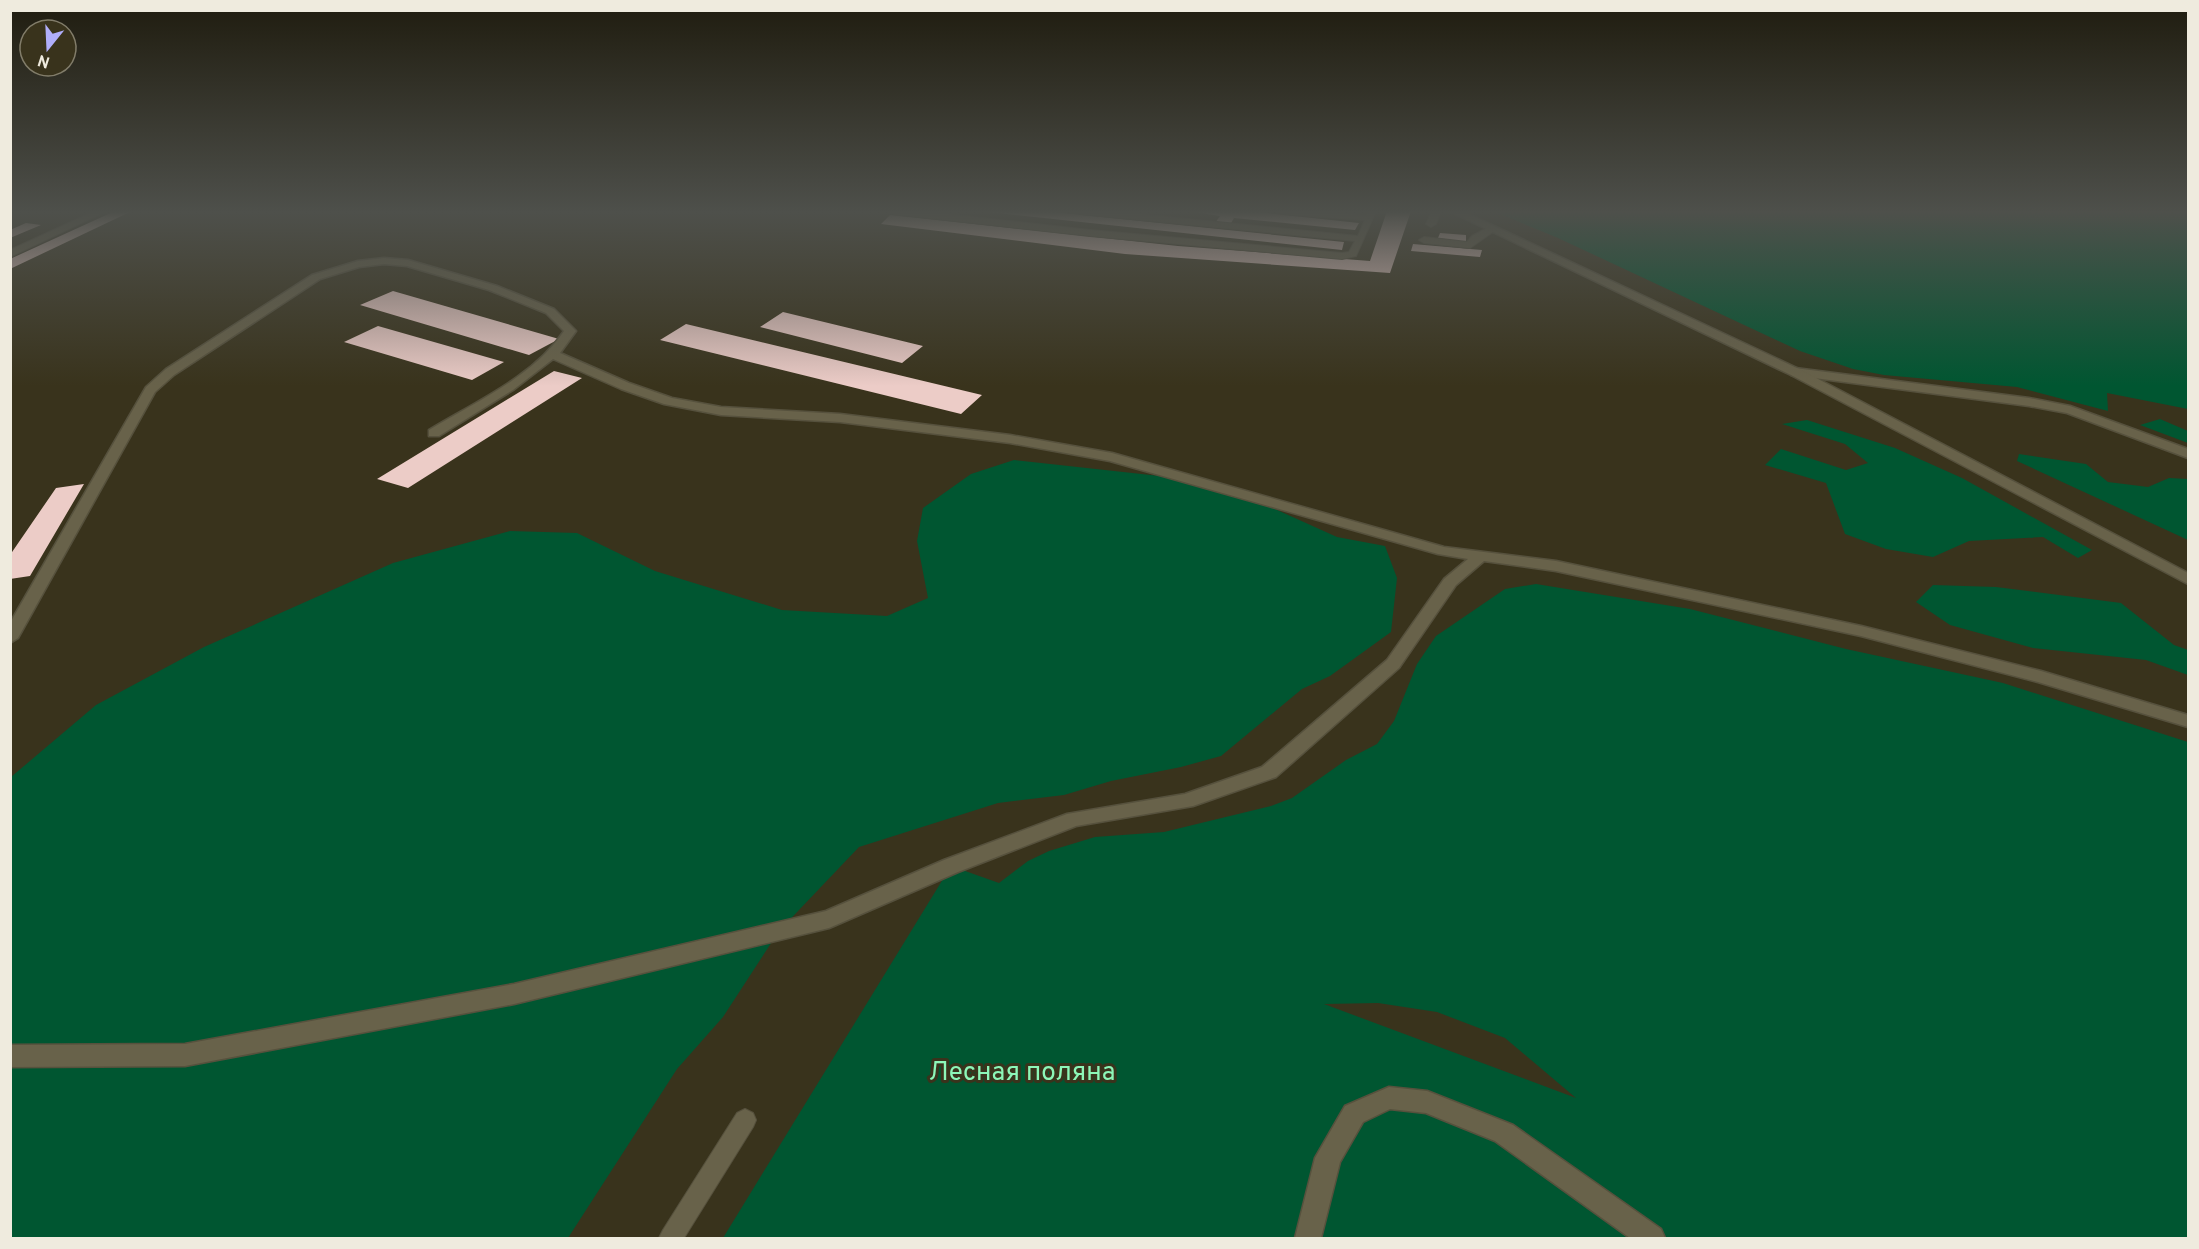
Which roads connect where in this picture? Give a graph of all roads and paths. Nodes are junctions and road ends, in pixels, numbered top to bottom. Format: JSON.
{"nodes":[{"id":1,"x":341,"y":269,"type":"edge"},
{"id":2,"x":429,"y":269,"type":"edge"},
{"id":3,"x":1577,"y":269,"type":"edge"},
{"id":4,"x":552,"y":354,"type":"junction"},
{"id":5,"x":1795,"y":372,"type":"junction"},
{"id":6,"x":434,"y":433,"type":"dead end"},
{"id":7,"x":2188,"y":454,"type":"edge"},
{"id":8,"x":1481,"y":556,"type":"junction"},
{"id":9,"x":2188,"y":579,"type":"edge"},
{"id":10,"x":10,"y":638,"type":"edge"},
{"id":11,"x":2188,"y":721,"type":"edge"},
{"id":12,"x":10,"y":1056,"type":"edge"},
{"id":13,"x":745,"y":1120,"type":"dead end"},
{"id":14,"x":671,"y":1239,"type":"edge"},
{"id":15,"x":1308,"y":1239,"type":"edge"},
{"id":16,"x":1652,"y":1239,"type":"edge"}],
"edges":[{"from":1,"to":10,"type":"street"},
{"from":2,"to":4,"type":"street"},
{"from":3,"to":5,"type":"street"},
{"from":4,"to":6,"type":"street"},
{"from":4,"to":8,"type":"street"},
{"from":5,"to":7,"type":"street"},
{"from":5,"to":9,"type":"street"},
{"from":8,"to":11,"type":"street"},
{"from":8,"to":12,"type":"street"},
{"from":13,"to":14,"type":"lane"},
{"from":15,"to":16,"type":"street"}]}
